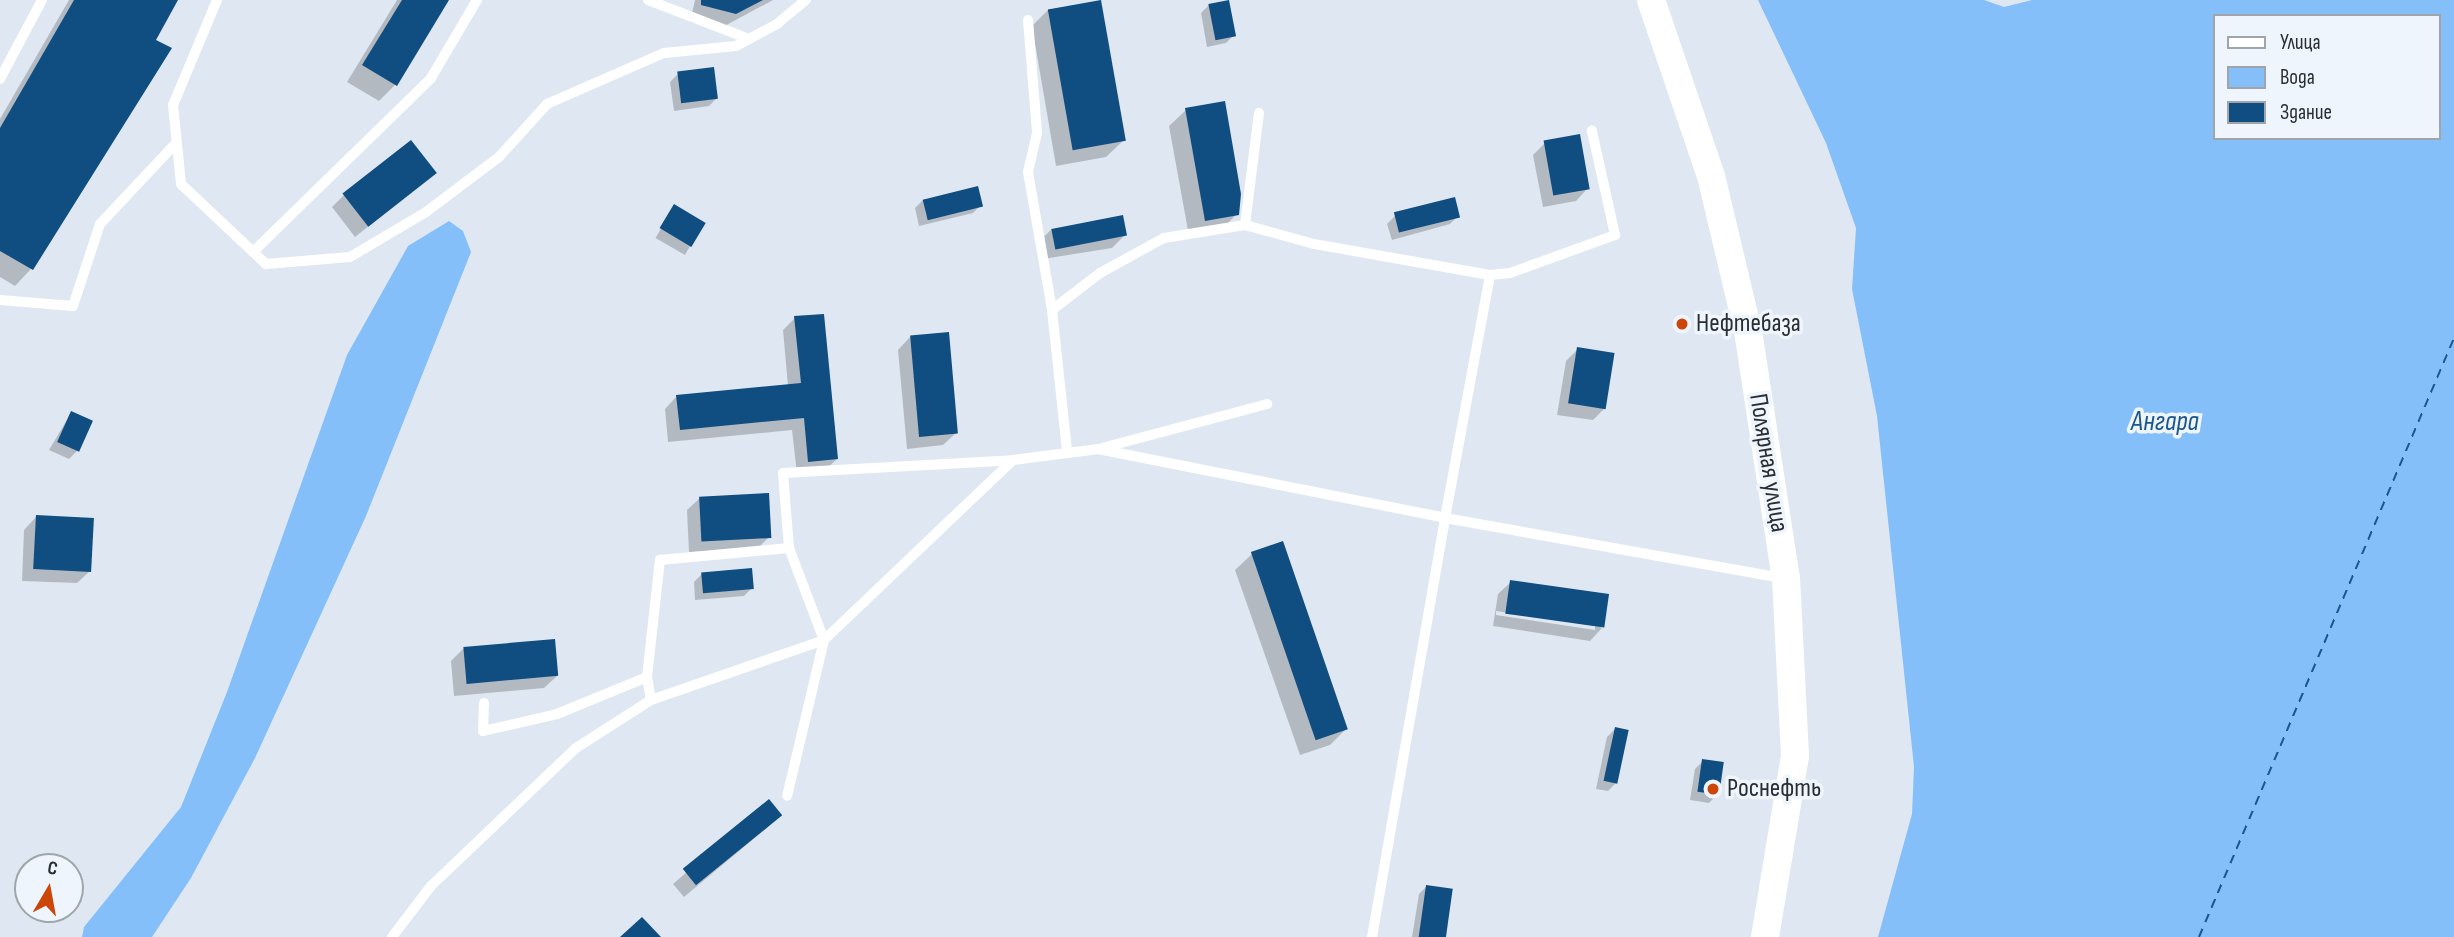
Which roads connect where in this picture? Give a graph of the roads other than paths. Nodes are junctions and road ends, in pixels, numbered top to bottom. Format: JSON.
{"nodes":[{"id":1,"x":42,"y":0,"type":"edge"},
{"id":2,"x":217,"y":0,"type":"edge"},
{"id":3,"x":477,"y":0,"type":"edge"},
{"id":4,"x":648,"y":0,"type":"edge"},
{"id":5,"x":806,"y":0,"type":"edge"},
{"id":6,"x":1651,"y":0,"type":"edge"},
{"id":7,"x":1028,"y":20,"type":"dead end"},
{"id":8,"x":749,"y":39,"type":"junction"},
{"id":9,"x":0,"y":79,"type":"edge"},
{"id":10,"x":1259,"y":113,"type":"dead end"},
{"id":11,"x":1592,"y":131,"type":"dead end"},
{"id":12,"x":177,"y":142,"type":"junction"},
{"id":13,"x":1245,"y":225,"type":"junction"},
{"id":14,"x":253,"y":252,"type":"junction"},
{"id":15,"x":1490,"y":275,"type":"junction"},
{"id":16,"x":0,"y":300,"type":"edge"},
{"id":17,"x":1052,"y":310,"type":"junction"},
{"id":18,"x":1266,"y":404,"type":"dead end"},
{"id":19,"x":1098,"y":449,"type":"junction"},
{"id":20,"x":1067,"y":450,"type":"junction"},
{"id":21,"x":1013,"y":460,"type":"junction"},
{"id":22,"x":1446,"y":518,"type":"junction"},
{"id":23,"x":789,"y":548,"type":"junction"},
{"id":24,"x":1786,"y":578,"type":"junction"},
{"id":25,"x":824,"y":640,"type":"junction"},
{"id":26,"x":647,"y":677,"type":"junction"},
{"id":27,"x":650,"y":700,"type":"junction"},
{"id":28,"x":484,"y":703,"type":"dead end"},
{"id":29,"x":787,"y":796,"type":"dead end"},
{"id":30,"x":392,"y":937,"type":"edge"},
{"id":31,"x":1371,"y":937,"type":"edge"},
{"id":32,"x":1765,"y":937,"type":"edge"}],
"edges":[{"from":1,"to":9,"type":"lane"},
{"from":2,"to":12,"type":"lane"},
{"from":3,"to":14,"type":"lane"},
{"from":4,"to":8,"type":"lane"},
{"from":5,"to":8,"type":"lane"},
{"from":6,"to":24,"type":"main road","name":"Полярная улица"},
{"from":7,"to":17,"type":"lane"},
{"from":8,"to":14,"type":"lane"},
{"from":10,"to":13,"type":"lane"},
{"from":11,"to":15,"type":"lane"},
{"from":12,"to":14,"type":"lane"},
{"from":12,"to":16,"type":"lane"},
{"from":13,"to":15,"type":"lane"},
{"from":13,"to":17,"type":"lane"},
{"from":15,"to":22,"type":"lane"},
{"from":17,"to":20,"type":"lane"},
{"from":18,"to":19,"type":"lane"},
{"from":19,"to":20,"type":"lane"},
{"from":19,"to":22,"type":"lane"},
{"from":20,"to":21,"type":"lane"},
{"from":21,"to":23,"type":"lane"},
{"from":21,"to":25,"type":"lane"},
{"from":22,"to":24,"type":"lane"},
{"from":22,"to":31,"type":"lane"},
{"from":23,"to":25,"type":"lane"},
{"from":23,"to":26,"type":"lane"},
{"from":24,"to":32,"type":"main road","name":"Полярная улица"},
{"from":25,"to":27,"type":"lane"},
{"from":25,"to":29,"type":"lane"},
{"from":26,"to":27,"type":"lane"},
{"from":26,"to":28,"type":"lane"},
{"from":27,"to":30,"type":"lane"}]}
